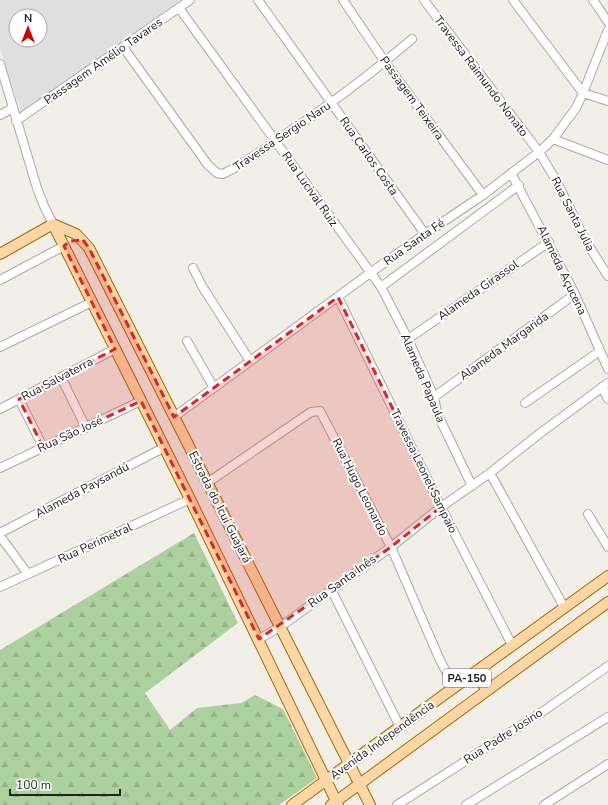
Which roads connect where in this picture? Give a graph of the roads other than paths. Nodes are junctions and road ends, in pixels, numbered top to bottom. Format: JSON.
{"nodes":[{"id":1,"x":190,"y":0,"type":"edge"},
{"id":2,"x":258,"y":0,"type":"edge"},
{"id":3,"x":343,"y":0,"type":"edge"},
{"id":4,"x":424,"y":0,"type":"edge"},
{"id":5,"x":513,"y":0,"type":"edge"},
{"id":6,"x":593,"y":0,"type":"edge"},
{"id":7,"x":178,"y":8,"type":"junction"},
{"id":8,"x":608,"y":22,"type":"edge"},
{"id":9,"x":608,"y":31,"type":"edge"},
{"id":10,"x":412,"y":39,"type":"dead end"},
{"id":11,"x":123,"y":47,"type":"junction"},
{"id":12,"x":385,"y":62,"type":"junction"},
{"id":13,"x":0,"y":64,"type":"edge"},
{"id":14,"x":583,"y":92,"type":"junction"},
{"id":15,"x":608,"y":102,"type":"edge"},
{"id":16,"x":332,"y":103,"type":"junction"},
{"id":17,"x":13,"y":108,"type":"junction"},
{"id":18,"x":0,"y":116,"type":"edge"},
{"id":19,"x":16,"y":121,"type":"junction"},
{"id":20,"x":553,"y":139,"type":"junction"},
{"id":21,"x":276,"y":141,"type":"junction"},
{"id":22,"x":539,"y":152,"type":"junction"},
{"id":23,"x":608,"y":160,"type":"edge"},
{"id":24,"x":511,"y":173,"type":"junction"},
{"id":25,"x":518,"y":185,"type":"junction"},
{"id":26,"x":483,"y":195,"type":"junction"},
{"id":27,"x":53,"y":224,"type":"junction"},
{"id":28,"x":424,"y":234,"type":"junction"},
{"id":29,"x":83,"y":240,"type":"junction"},
{"id":30,"x":548,"y":242,"type":"junction"},
{"id":31,"x":64,"y":246,"type":"junction"},
{"id":32,"x":0,"y":254,"type":"edge"},
{"id":33,"x":193,"y":268,"type":"dead end"},
{"id":34,"x":370,"y":273,"type":"junction"},
{"id":35,"x":608,"y":276,"type":"edge"},
{"id":36,"x":0,"y":280,"type":"edge"},
{"id":37,"x":380,"y":287,"type":"junction"},
{"id":38,"x":575,"y":294,"type":"junction"},
{"id":39,"x":338,"y":297,"type":"junction"},
{"id":40,"x":92,"y":302,"type":"junction"},
{"id":41,"x":408,"y":339,"type":"junction"},
{"id":42,"x":187,"y":341,"type":"dead end"},
{"id":43,"x":0,"y":347,"type":"edge"},
{"id":44,"x":115,"y":349,"type":"junction"},
{"id":45,"x":600,"y":352,"type":"junction"},
{"id":46,"x":250,"y":361,"type":"junction"},
{"id":47,"x":608,"y":369,"type":"edge"},
{"id":48,"x":61,"y":377,"type":"junction"},
{"id":49,"x":605,"y":385,"type":"edge"},
{"id":50,"x":214,"y":388,"type":"junction"},
{"id":51,"x":434,"y":397,"type":"junction"},
{"id":52,"x":608,"y":399,"type":"edge"},
{"id":53,"x":19,"y":400,"type":"junction"},
{"id":54,"x":141,"y":401,"type":"junction"},
{"id":55,"x":525,"y":403,"type":"dead end"},
{"id":56,"x":0,"y":409,"type":"edge"},
{"id":57,"x":174,"y":417,"type":"junction"},
{"id":58,"x":86,"y":428,"type":"junction"},
{"id":59,"x":43,"y":447,"type":"junction"},
{"id":60,"x":165,"y":447,"type":"junction"},
{"id":61,"x":0,"y":468,"type":"edge"},
{"id":62,"x":490,"y":473,"type":"junction"},
{"id":63,"x":207,"y":483,"type":"junction"},
{"id":64,"x":472,"y":486,"type":"junction"},
{"id":65,"x":190,"y":499,"type":"junction"},
{"id":66,"x":442,"y":507,"type":"junction"},
{"id":67,"x":588,"y":514,"type":"dead end"},
{"id":68,"x":0,"y":535,"type":"edge"},
{"id":69,"x":391,"y":547,"type":"junction"},
{"id":70,"x":608,"y":547,"type":"edge"},
{"id":71,"x":28,"y":574,"type":"junction"},
{"id":72,"x":608,"y":576,"type":"edge"},
{"id":73,"x":0,"y":587,"type":"edge"},
{"id":74,"x":331,"y":589,"type":"junction"},
{"id":75,"x":608,"y":602,"type":"edge"},
{"id":76,"x":564,"y":608,"type":"junction"},
{"id":77,"x":280,"y":626,"type":"junction"},
{"id":78,"x":259,"y":639,"type":"junction"},
{"id":79,"x":512,"y":645,"type":"junction"},
{"id":80,"x":608,"y":666,"type":"edge"},
{"id":81,"x":476,"y":672,"type":"junction"},
{"id":82,"x":454,"y":688,"type":"junction"},
{"id":83,"x":486,"y":690,"type":"junction"},
{"id":84,"x":608,"y":718,"type":"edge"},
{"id":85,"x":400,"y":726,"type":"junction"},
{"id":86,"x":349,"y":764,"type":"junction"},
{"id":87,"x":608,"y":764,"type":"edge"},
{"id":88,"x":326,"y":781,"type":"junction"},
{"id":89,"x":359,"y":784,"type":"junction"},
{"id":90,"x":335,"y":804,"type":"edge"},
{"id":91,"x":292,"y":805,"type":"edge"},
{"id":92,"x":370,"y":805,"type":"edge"},
{"id":93,"x":397,"y":805,"type":"edge"},
{"id":94,"x":466,"y":805,"type":"edge"},
{"id":95,"x":544,"y":805,"type":"edge"}],
"edges":[{"from":1,"to":7,"type":"street","name":"Passagem Amélio Tavares"},
{"from":2,"to":16,"type":"street","name":"Rua Carlos Costa"},
{"from":3,"to":12,"type":"street","name":"Passagem Teixeira"},
{"from":4,"to":22,"type":"street","name":"Travessa Raimundo Nonato"},
{"from":5,"to":14,"type":"street"},
{"from":6,"to":8,"type":"street"},
{"from":7,"to":11,"type":"street","name":"Passagem Amélio Tavares"},
{"from":7,"to":21,"type":"street","name":"Rua Lucival Ruiz"},
{"from":9,"to":14,"type":"street","name":"Rua Santa Fé"},
{"from":10,"to":12,"type":"street","name":"Travessa Sergio Naru"},
{"from":11,"to":19,"type":"street","name":"Passagem Amélio Tavares"},
{"from":11,"to":21,"type":"street","name":"Travessa Sergio Naru"},
{"from":12,"to":16,"type":"street","name":"Travessa Sergio Naru"},
{"from":12,"to":26,"type":"street","name":"Passagem Teixeira"},
{"from":13,"to":17,"type":"street","name":"Estrada do Icuí Guajará"},
{"from":14,"to":15,"type":"street"},
{"from":14,"to":20,"type":"street","name":"Rua Santa Fé"},
{"from":16,"to":21,"type":"street","name":"Travessa Sergio Naru"},
{"from":16,"to":28,"type":"street","name":"Rua Carlos Costa"},
{"from":17,"to":18,"type":"street"},
{"from":17,"to":19,"type":"street","name":"Estrada do Icuí Guajará"},
{"from":19,"to":27,"type":"street","name":"Estrada do Icuí Guajará"},
{"from":20,"to":22,"type":"street","name":"Rua Santa Fé"},
{"from":20,"to":23,"type":"street"},
{"from":21,"to":34,"type":"street","name":"Rua Lucival Ruiz"},
{"from":22,"to":24,"type":"street","name":"Rua Santa Fé"},
{"from":22,"to":35,"type":"street","name":"Rua Santa Julia"},
{"from":24,"to":25,"type":"street","name":"Alameda Açucena"},
{"from":24,"to":26,"type":"street","name":"Rua Santa Fé"},
{"from":25,"to":30,"type":"street","name":"Alameda Açucena"},
{"from":25,"to":37,"type":"street"},
{"from":26,"to":28,"type":"street","name":"Rua Santa Fé"},
{"from":27,"to":29,"type":"main road","name":"Estrada do Icuí Guajará"},
{"from":27,"to":31,"type":"main road","name":"Estrada do Icuí Guajará"},
{"from":27,"to":32,"type":"main road"},
{"from":28,"to":34,"type":"street","name":"Rua Santa Fé"},
{"from":29,"to":31,"type":"main road"},
{"from":29,"to":57,"type":"main road","name":"Estrada do Icuí Guajará"},
{"from":30,"to":38,"type":"street","name":"Alameda Açucena"},
{"from":30,"to":41,"type":"street","name":"Alameda Girassol"},
{"from":31,"to":36,"type":"street"},
{"from":31,"to":40,"type":"main road","name":"Estrada do Icuí Guajará"},
{"from":33,"to":46,"type":"street"},
{"from":34,"to":37,"type":"street","name":"Alameda Papaula"},
{"from":34,"to":39,"type":"street","name":"Rua Santa Fé"},
{"from":37,"to":41,"type":"street","name":"Alameda Papaula"},
{"from":38,"to":45,"type":"street","name":"Alameda Açucena"},
{"from":38,"to":51,"type":"street","name":"Alameda Margarida"},
{"from":39,"to":46,"type":"street","name":"Rua Santa Fé"},
{"from":39,"to":66,"type":"street","name":"Travessa Leonel Sampaio"},
{"from":40,"to":43,"type":"street"},
{"from":40,"to":44,"type":"main road","name":"Estrada do Icuí Guajará"},
{"from":41,"to":51,"type":"street","name":"Alameda Papaula"},
{"from":42,"to":50,"type":"street"},
{"from":44,"to":48,"type":"street","name":"Rua Salvaterra"},
{"from":44,"to":54,"type":"main road","name":"Estrada do Icuí Guajará"},
{"from":45,"to":47,"type":"street","name":"Alameda Açucena"},
{"from":45,"to":55,"type":"street"},
{"from":46,"to":50,"type":"street","name":"Rua Santa Fé"},
{"from":48,"to":53,"type":"street","name":"Rua Salvaterra"},
{"from":48,"to":58,"type":"street"},
{"from":49,"to":52,"type":"street"},
{"from":49,"to":62,"type":"street","name":"Rua Santa Inês"},
{"from":50,"to":57,"type":"street","name":"Rua Santa Fé"},
{"from":51,"to":64,"type":"street","name":"Alameda Papaula"},
{"from":53,"to":56,"type":"street","name":"Rua Salvaterra"},
{"from":53,"to":59,"type":"street"},
{"from":54,"to":58,"type":"street","name":"Rua São José"},
{"from":54,"to":60,"type":"main road","name":"Estrada do Icuí Guajará"},
{"from":57,"to":63,"type":"main road","name":"Estrada do Icuí Guajará"},
{"from":58,"to":59,"type":"street","name":"Rua São José"},
{"from":59,"to":61,"type":"street","name":"Rua São José"},
{"from":60,"to":65,"type":"main road","name":"Estrada do Icuí Guajará"},
{"from":60,"to":68,"type":"street","name":"Alameda Paysandú"},
{"from":62,"to":64,"type":"street","name":"Rua Santa Inês"},
{"from":62,"to":76,"type":"street"},
{"from":63,"to":69,"type":"street","name":"Rua Hugo Leonardo"},
{"from":63,"to":77,"type":"main road","name":"Estrada do Icuí Guajará"},
{"from":64,"to":66,"type":"street","name":"Rua Santa Inês"},
{"from":65,"to":71,"type":"street","name":"Rua Perimetral"},
{"from":65,"to":78,"type":"main road","name":"Estrada do Icuí Guajará"},
{"from":66,"to":69,"type":"street","name":"Rua Santa Inês"},
{"from":66,"to":79,"type":"street","name":"Travessa Leonel Sampaio"},
{"from":67,"to":70,"type":"street"},
{"from":68,"to":71,"type":"street"},
{"from":69,"to":74,"type":"street","name":"Rua Santa Inês"},
{"from":69,"to":82,"type":"street","name":"Rua Hugo Leonardo"},
{"from":71,"to":73,"type":"street","name":"Rua Perimetral"},
{"from":72,"to":76,"type":"main road","name":"Avenida Independência","number":"PA-150"},
{"from":74,"to":77,"type":"street","name":"Rua Santa Inês"},
{"from":74,"to":85,"type":"street"},
{"from":75,"to":83,"type":"main road","name":"Avenida Independência","number":"PA-150"},
{"from":76,"to":79,"type":"main road","name":"Avenida Independência","number":"PA-150"},
{"from":77,"to":78,"type":"street","name":"Rua Santa Inês"},
{"from":77,"to":86,"type":"main road","name":"Estrada do Icuí Guajará"},
{"from":78,"to":88,"type":"main road","name":"Estrada do Icuí Guajará"},
{"from":79,"to":81,"type":"main road","name":"Avenida Independência","number":"PA-150"},
{"from":80,"to":93,"type":"street","name":"Rua Padre Josino"},
{"from":81,"to":82,"type":"main road","name":"Avenida Independência","number":"PA-150"},
{"from":81,"to":83,"type":"main road"},
{"from":82,"to":85,"type":"main road","name":"Avenida Independência","number":"PA-150"},
{"from":83,"to":89,"type":"main road","name":"Avenida Independência","number":"PA-150"},
{"from":84,"to":94,"type":"street"},
{"from":85,"to":86,"type":"main road","name":"Avenida Independência","number":"PA-150"},
{"from":86,"to":88,"type":"main road","name":"Avenida Independência","number":"PA-150"},
{"from":86,"to":89,"type":"main road","name":"Estrada do Icuí Guajará"},
{"from":87,"to":95,"type":"street"},
{"from":88,"to":90,"type":"main road","name":"Estrada do Icuí Guajará"},
{"from":88,"to":91,"type":"main road","name":"Avenida Independência","number":"PA-150"},
{"from":89,"to":90,"type":"main road","name":"Avenida Independência","number":"PA-150"},
{"from":89,"to":92,"type":"main road","name":"Estrada do Icuí Guajará"}]}
